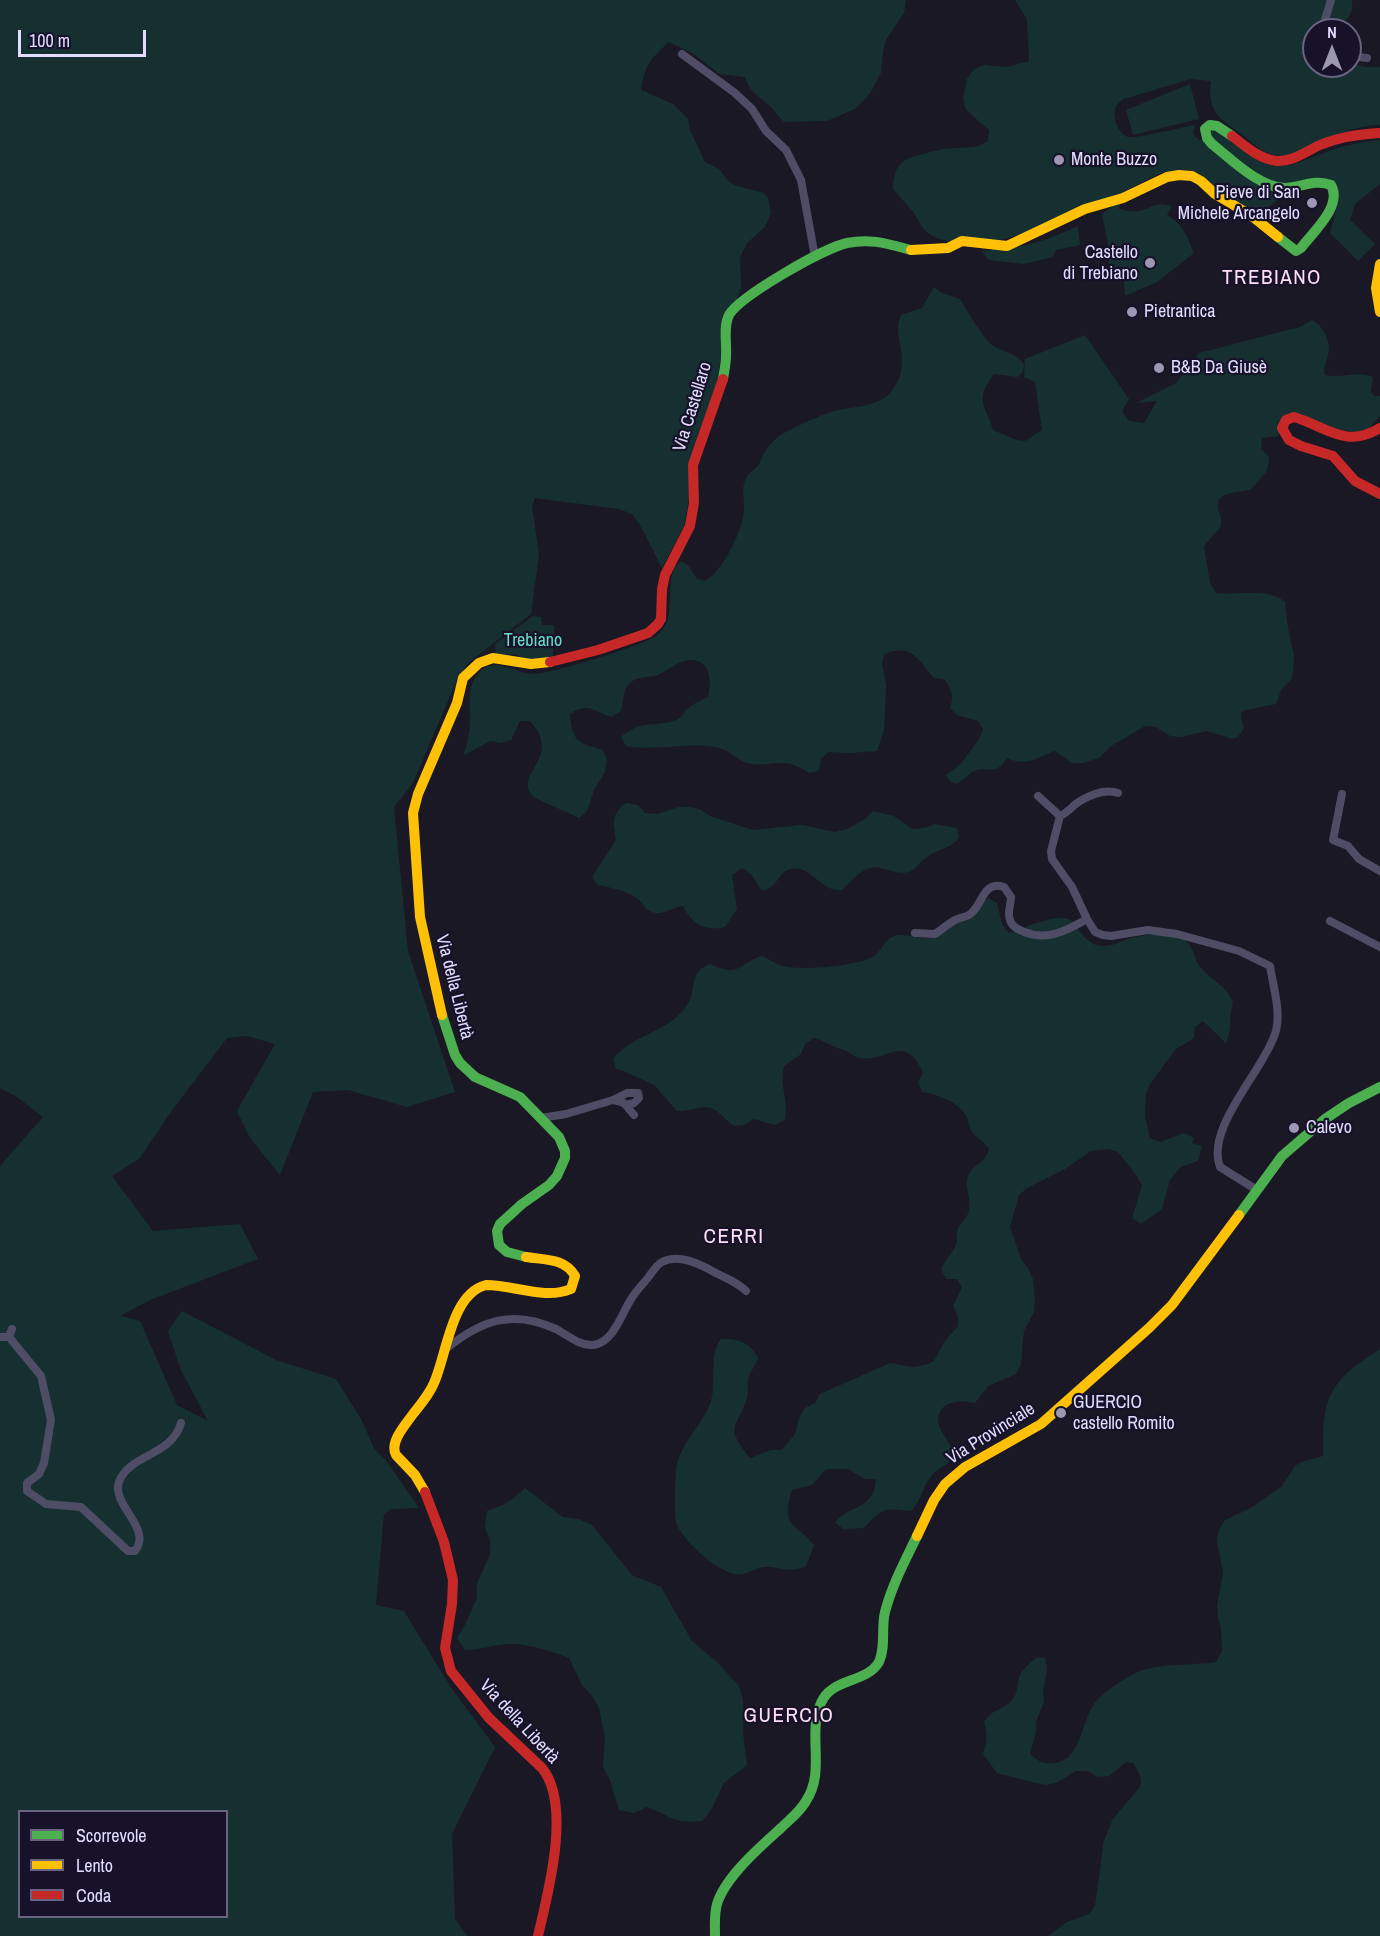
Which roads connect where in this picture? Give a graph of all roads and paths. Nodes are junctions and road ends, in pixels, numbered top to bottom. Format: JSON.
{"nodes":[{"id":1,"x":1331,"y":0,"type":"edge"},
{"id":2,"x":1326,"y":18,"type":"edge"},
{"id":3,"x":682,"y":54,"type":"dead end"},
{"id":4,"x":1362,"y":57,"type":"edge"},
{"id":5,"x":1367,"y":58,"type":"dead end"},
{"id":6,"x":1380,"y":133,"type":"edge"},
{"id":7,"x":815,"y":257,"type":"junction"},
{"id":8,"x":1380,"y":264,"type":"edge"},
{"id":9,"x":1380,"y":312,"type":"edge"},
{"id":10,"x":1380,"y":428,"type":"edge"},
{"id":11,"x":1380,"y":494,"type":"edge"},
{"id":12,"x":1118,"y":793,"type":"dead end"},
{"id":13,"x":1342,"y":794,"type":"dead end"},
{"id":14,"x":1038,"y":796,"type":"dead end"},
{"id":15,"x":412,"y":816,"type":"joint"},
{"id":16,"x":1060,"y":816,"type":"junction"},
{"id":17,"x":1380,"y":871,"type":"edge"},
{"id":18,"x":1086,"y":919,"type":"junction"},
{"id":19,"x":1330,"y":921,"type":"dead end"},
{"id":20,"x":915,"y":933,"type":"dead end"},
{"id":21,"x":1380,"y":947,"type":"edge"},
{"id":22,"x":1380,"y":1087,"type":"edge"},
{"id":23,"x":613,"y":1100,"type":"junction"},
{"id":24,"x":626,"y":1105,"type":"junction"},
{"id":25,"x":634,"y":1115,"type":"dead end"},
{"id":26,"x":542,"y":1118,"type":"junction"},
{"id":27,"x":1257,"y":1190,"type":"junction"},
{"id":28,"x":746,"y":1291,"type":"dead end"},
{"id":29,"x":0,"y":1337,"type":"edge"},
{"id":30,"x":446,"y":1349,"type":"junction"},
{"id":31,"x":181,"y":1423,"type":"dead end"},
{"id":32,"x":538,"y":1936,"type":"edge"},
{"id":33,"x":714,"y":1936,"type":"edge"}],
"edges":[{"from":1,"to":2,"type":"street"},
{"from":3,"to":7,"type":"street"},
{"from":4,"to":5,"type":"street"},
{"from":6,"to":7,"type":"street","name":"Via Castellaro"},
{"from":7,"to":15,"type":"street","name":"Via Castellaro"},
{"from":8,"to":9,"type":"street"},
{"from":10,"to":11,"type":"street"},
{"from":12,"to":16,"type":"street"},
{"from":13,"to":17,"type":"street"},
{"from":14,"to":16,"type":"street"},
{"from":15,"to":26,"type":"street","name":"Via della Libertà"},
{"from":16,"to":18,"type":"street"},
{"from":18,"to":20,"type":"street"},
{"from":18,"to":27,"type":"street"},
{"from":19,"to":21,"type":"street"},
{"from":22,"to":27,"type":"street","name":"Via Provinciale"},
{"from":23,"to":24,"type":"street"},
{"from":23,"to":24,"type":"street"},
{"from":23,"to":26,"type":"street"},
{"from":24,"to":25,"type":"street"},
{"from":26,"to":30,"type":"street","name":"Via della Libertà"},
{"from":27,"to":33,"type":"street","name":"Via Provinciale"},
{"from":28,"to":30,"type":"street"},
{"from":29,"to":31,"type":"street"},
{"from":30,"to":32,"type":"street","name":"Via della Libertà"}]}
